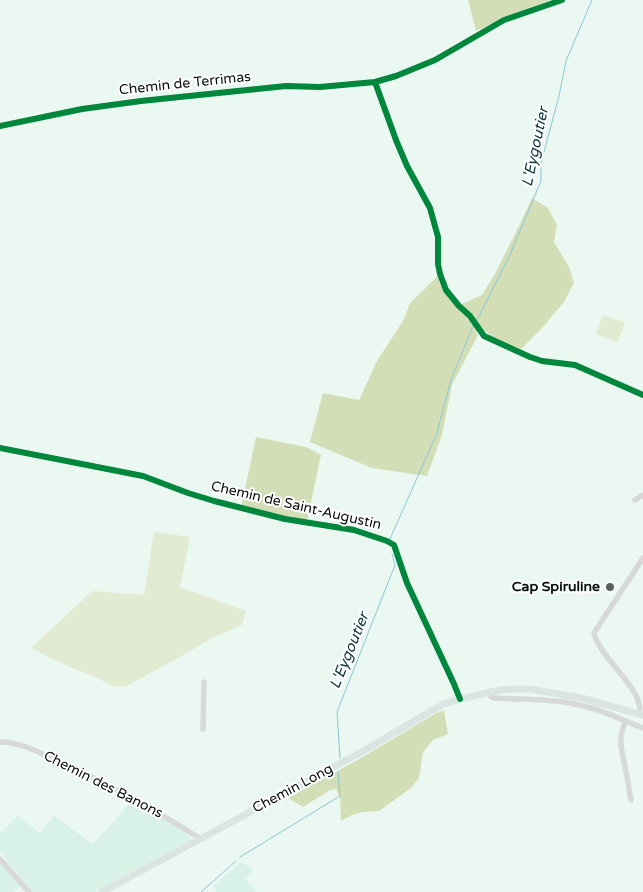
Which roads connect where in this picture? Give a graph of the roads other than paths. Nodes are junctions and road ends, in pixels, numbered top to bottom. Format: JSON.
{"nodes":[{"id":1,"x":562,"y":0,"type":"edge"},
{"id":2,"x":375,"y":82,"type":"junction"},
{"id":3,"x":0,"y":126,"type":"edge"},
{"id":4,"x":643,"y":395,"type":"edge"},
{"id":5,"x":0,"y":448,"type":"edge"},
{"id":6,"x":643,"y":495,"type":"edge"},
{"id":7,"x":635,"y":500,"type":"dead end"},
{"id":8,"x":643,"y":558,"type":"edge"},
{"id":9,"x":204,"y":682,"type":"dead end"},
{"id":10,"x":487,"y":692,"type":"junction"},
{"id":11,"x":460,"y":699,"type":"junction"},
{"id":12,"x":641,"y":714,"type":"edge"},
{"id":13,"x":626,"y":722,"type":"junction"},
{"id":14,"x":643,"y":728,"type":"edge"},
{"id":15,"x":203,"y":730,"type":"dead end"},
{"id":16,"x":0,"y":742,"type":"edge"},
{"id":17,"x":631,"y":800,"type":"dead end"},
{"id":18,"x":201,"y":839,"type":"junction"},
{"id":19,"x":0,"y":859,"type":"edge"},
{"id":20,"x":28,"y":892,"type":"edge"},
{"id":21,"x":102,"y":892,"type":"edge"}],
"edges":[{"from":1,"to":2,"type":"street","name":"Chemin de Terrimas"},
{"from":2,"to":3,"type":"street","name":"Chemin de Terrimas"},
{"from":2,"to":4,"type":"street"},
{"from":5,"to":11,"type":"street","name":"Chemin de Saint-Augustin"},
{"from":6,"to":7,"type":"street"},
{"from":8,"to":12,"type":"street"},
{"from":9,"to":15,"type":"street"},
{"from":10,"to":11,"type":"main road","name":"Chemin Long"},
{"from":10,"to":12,"type":"main road","name":"Chemin Long"},
{"from":10,"to":13,"type":"street"},
{"from":11,"to":18,"type":"main road","name":"Chemin Long"},
{"from":13,"to":14,"type":"street"},
{"from":13,"to":17,"type":"street"},
{"from":16,"to":18,"type":"street","name":"Chemin des Banons"},
{"from":18,"to":21,"type":"main road","name":"Chemin Long"},
{"from":19,"to":20,"type":"street"}]}
